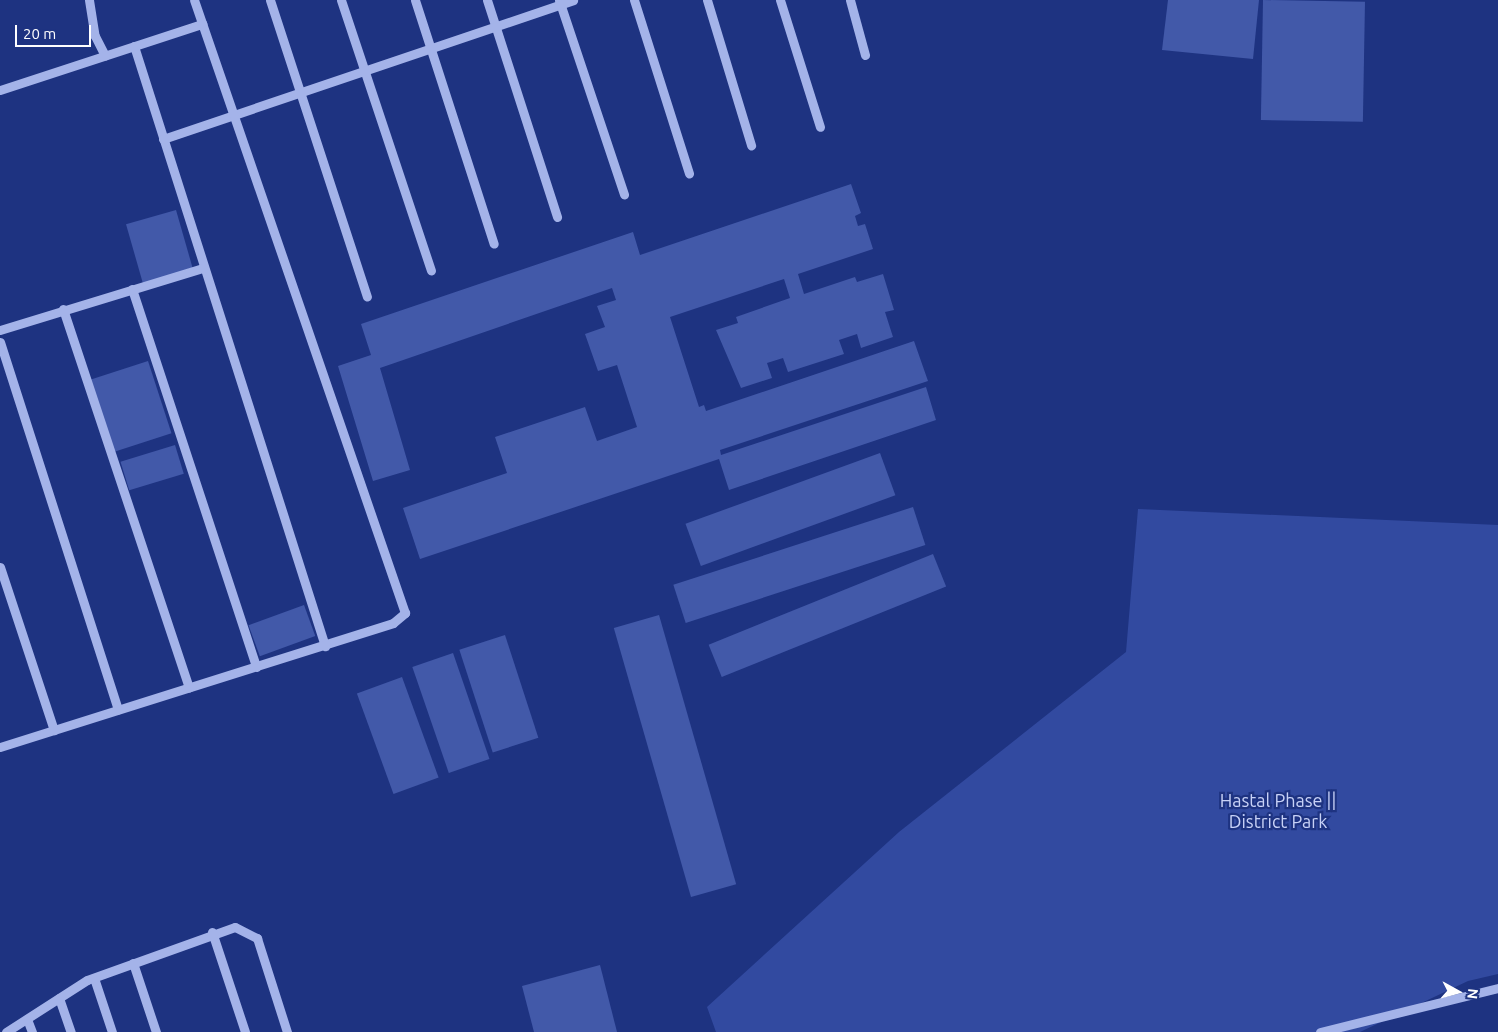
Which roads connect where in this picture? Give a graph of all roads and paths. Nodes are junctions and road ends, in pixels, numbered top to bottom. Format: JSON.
{"nodes":[{"id":1,"x":89,"y":0,"type":"edge"},
{"id":2,"x":194,"y":0,"type":"edge"},
{"id":3,"x":270,"y":0,"type":"edge"},
{"id":4,"x":341,"y":0,"type":"edge"},
{"id":5,"x":415,"y":0,"type":"edge"},
{"id":6,"x":487,"y":0,"type":"edge"},
{"id":7,"x":573,"y":0,"type":"edge"},
{"id":8,"x":634,"y":0,"type":"edge"},
{"id":9,"x":707,"y":0,"type":"edge"},
{"id":10,"x":780,"y":0,"type":"edge"},
{"id":11,"x":850,"y":0,"type":"edge"},
{"id":12,"x":560,"y":2,"type":"edge"},
{"id":13,"x":202,"y":24,"type":"junction"},
{"id":14,"x":495,"y":27,"type":"junction"},
{"id":15,"x":134,"y":46,"type":"junction"},
{"id":16,"x":431,"y":48,"type":"junction"},
{"id":17,"x":865,"y":55,"type":"dead end"},
{"id":18,"x":105,"y":56,"type":"junction"},
{"id":19,"x":364,"y":72,"type":"junction"},
{"id":20,"x":0,"y":90,"type":"edge"},
{"id":21,"x":299,"y":94,"type":"junction"},
{"id":22,"x":231,"y":117,"type":"junction"},
{"id":23,"x":820,"y":127,"type":"dead end"},
{"id":24,"x":163,"y":139,"type":"junction"},
{"id":25,"x":751,"y":145,"type":"dead end"},
{"id":26,"x":689,"y":173,"type":"dead end"},
{"id":27,"x":624,"y":194,"type":"dead end"},
{"id":28,"x":557,"y":217,"type":"dead end"},
{"id":29,"x":494,"y":244,"type":"dead end"},
{"id":30,"x":203,"y":268,"type":"junction"},
{"id":31,"x":431,"y":270,"type":"dead end"},
{"id":32,"x":132,"y":289,"type":"junction"},
{"id":33,"x":367,"y":297,"type":"dead end"},
{"id":34,"x":63,"y":309,"type":"junction"},
{"id":35,"x":0,"y":330,"type":"edge"},
{"id":36,"x":0,"y":342,"type":"edge"},
{"id":37,"x":0,"y":568,"type":"edge"},
{"id":38,"x":324,"y":646,"type":"junction"},
{"id":39,"x":256,"y":667,"type":"junction"},
{"id":40,"x":189,"y":688,"type":"junction"},
{"id":41,"x":118,"y":710,"type":"junction"},
{"id":42,"x":54,"y":730,"type":"junction"},
{"id":43,"x":0,"y":746,"type":"edge"},
{"id":44,"x":212,"y":932,"type":"junction"},
{"id":45,"x":132,"y":963,"type":"junction"},
{"id":46,"x":94,"y":978,"type":"junction"},
{"id":47,"x":1498,"y":988,"type":"edge"},
{"id":48,"x":59,"y":998,"type":"junction"},
{"id":49,"x":27,"y":1018,"type":"junction"},
{"id":50,"x":6,"y":1032,"type":"edge"},
{"id":51,"x":32,"y":1032,"type":"edge"},
{"id":52,"x":71,"y":1032,"type":"edge"},
{"id":53,"x":112,"y":1032,"type":"edge"},
{"id":54,"x":156,"y":1032,"type":"edge"},
{"id":55,"x":245,"y":1032,"type":"edge"},
{"id":56,"x":288,"y":1032,"type":"edge"},
{"id":57,"x":1320,"y":1032,"type":"edge"}],
"edges":[{"from":1,"to":18,"type":"street"},
{"from":2,"to":13,"type":"street"},
{"from":3,"to":21,"type":"street"},
{"from":4,"to":19,"type":"street"},
{"from":5,"to":16,"type":"street"},
{"from":6,"to":14,"type":"street"},
{"from":7,"to":12,"type":"street"},
{"from":8,"to":26,"type":"street"},
{"from":9,"to":25,"type":"street"},
{"from":10,"to":23,"type":"street"},
{"from":11,"to":17,"type":"street"},
{"from":12,"to":14,"type":"street"},
{"from":12,"to":27,"type":"street"},
{"from":13,"to":15,"type":"street"},
{"from":13,"to":22,"type":"street"},
{"from":14,"to":16,"type":"street"},
{"from":14,"to":28,"type":"street"},
{"from":15,"to":18,"type":"street"},
{"from":15,"to":24,"type":"street"},
{"from":16,"to":19,"type":"street"},
{"from":16,"to":29,"type":"street"},
{"from":18,"to":20,"type":"street"},
{"from":19,"to":21,"type":"street"},
{"from":19,"to":31,"type":"street"},
{"from":21,"to":22,"type":"street"},
{"from":21,"to":33,"type":"street"},
{"from":22,"to":24,"type":"street"},
{"from":22,"to":38,"type":"street"},
{"from":24,"to":30,"type":"street"},
{"from":30,"to":32,"type":"street"},
{"from":30,"to":38,"type":"street"},
{"from":32,"to":34,"type":"street"},
{"from":32,"to":39,"type":"street"},
{"from":34,"to":35,"type":"street"},
{"from":34,"to":40,"type":"street"},
{"from":36,"to":41,"type":"street"},
{"from":37,"to":42,"type":"street"},
{"from":38,"to":39,"type":"street"},
{"from":39,"to":40,"type":"street"},
{"from":40,"to":41,"type":"street"},
{"from":41,"to":42,"type":"street"},
{"from":42,"to":43,"type":"street"},
{"from":44,"to":45,"type":"street"},
{"from":44,"to":55,"type":"street"},
{"from":44,"to":56,"type":"street"},
{"from":45,"to":46,"type":"street"},
{"from":45,"to":54,"type":"street"},
{"from":46,"to":48,"type":"street"},
{"from":46,"to":53,"type":"street"},
{"from":47,"to":57,"type":"street"},
{"from":48,"to":49,"type":"street"},
{"from":48,"to":52,"type":"street"},
{"from":49,"to":50,"type":"street"},
{"from":49,"to":51,"type":"street"}]}
